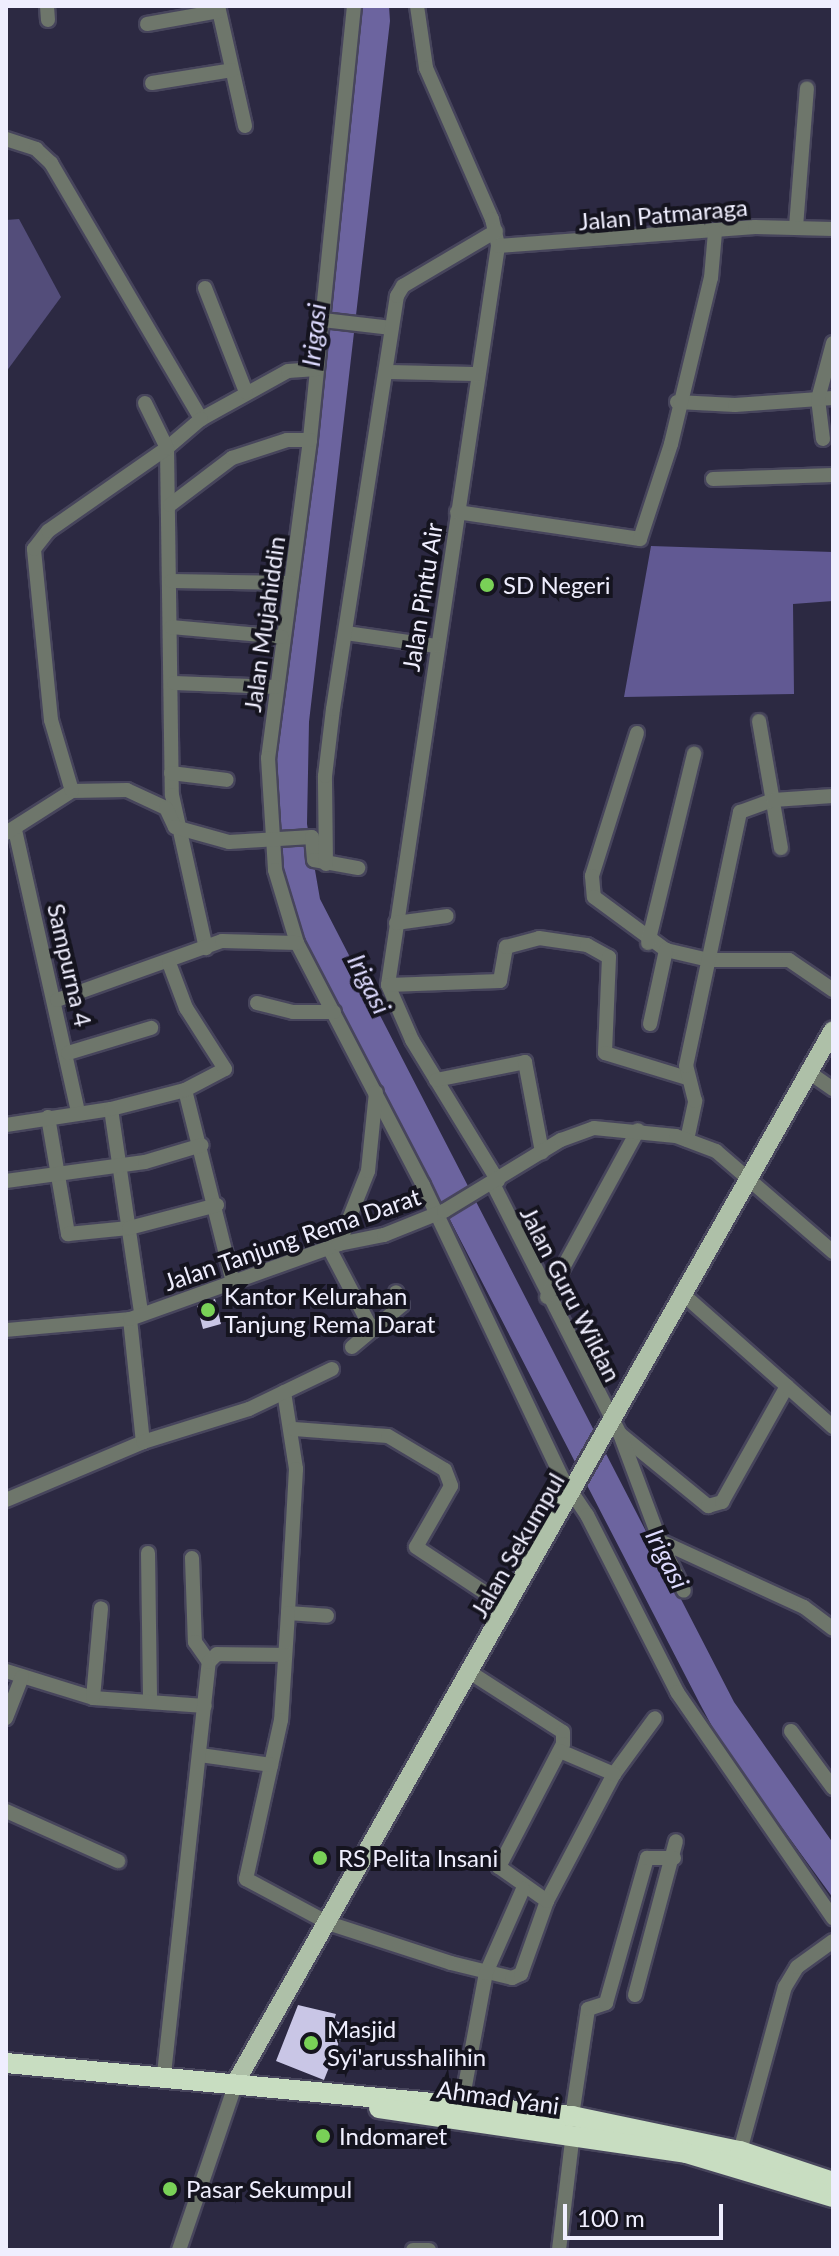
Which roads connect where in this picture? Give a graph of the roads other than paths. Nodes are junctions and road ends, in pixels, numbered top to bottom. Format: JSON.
{"nodes":[{"id":1,"x":354,"y":6,"type":"edge"},
{"id":2,"x":417,"y":6,"type":"edge"},
{"id":3,"x":218,"y":9,"type":"edge"},
{"id":4,"x":147,"y":24,"type":"dead end"},
{"id":5,"x":232,"y":70,"type":"junction"},
{"id":6,"x":152,"y":83,"type":"dead end"},
{"id":7,"x":807,"y":88,"type":"dead end"},
{"id":8,"x":245,"y":126,"type":"dead end"},
{"id":9,"x":6,"y":139,"type":"edge"},
{"id":10,"x":796,"y":227,"type":"junction"},
{"id":11,"x":833,"y":229,"type":"edge"},
{"id":12,"x":496,"y":231,"type":"junction"},
{"id":13,"x":715,"y":232,"type":"junction"},
{"id":14,"x":498,"y":246,"type":"junction"},
{"id":15,"x":205,"y":288,"type":"dead end"},
{"id":16,"x":326,"y":320,"type":"junction"},
{"id":17,"x":392,"y":328,"type":"junction"},
{"id":18,"x":833,"y":343,"type":"edge"},
{"id":19,"x":317,"y":369,"type":"junction"},
{"id":20,"x":386,"y":372,"type":"junction"},
{"id":21,"x":477,"y":374,"type":"junction"},
{"id":22,"x":246,"y":392,"type":"junction"},
{"id":23,"x":826,"y":398,"type":"edge"},
{"id":24,"x":677,"y":402,"type":"junction"},
{"id":25,"x":145,"y":403,"type":"dead end"},
{"id":26,"x":201,"y":419,"type":"junction"},
{"id":27,"x":823,"y":439,"type":"dead end"},
{"id":28,"x":310,"y":440,"type":"junction"},
{"id":29,"x":167,"y":448,"type":"junction"},
{"id":30,"x":833,"y":475,"type":"edge"},
{"id":31,"x":713,"y":479,"type":"dead end"},
{"id":32,"x":170,"y":505,"type":"junction"},
{"id":33,"x":457,"y":512,"type":"junction"},
{"id":34,"x":171,"y":581,"type":"junction"},
{"id":35,"x":291,"y":583,"type":"junction"},
{"id":36,"x":171,"y":627,"type":"junction"},
{"id":37,"x":346,"y":633,"type":"junction"},
{"id":38,"x":282,"y":637,"type":"junction"},
{"id":39,"x":436,"y":646,"type":"junction"},
{"id":40,"x":174,"y":683,"type":"junction"},
{"id":41,"x":276,"y":687,"type":"junction"},
{"id":42,"x":759,"y":721,"type":"dead end"},
{"id":43,"x":637,"y":733,"type":"dead end"},
{"id":44,"x":694,"y":754,"type":"dead end"},
{"id":45,"x":171,"y":773,"type":"junction"},
{"id":46,"x":227,"y":780,"type":"dead end"},
{"id":47,"x":72,"y":791,"type":"junction"},
{"id":48,"x":833,"y":796,"type":"edge"},
{"id":49,"x":773,"y":800,"type":"junction"},
{"id":50,"x":175,"y":827,"type":"junction"},
{"id":51,"x":10,"y":832,"type":"edge"},
{"id":52,"x":275,"y":842,"type":"junction"},
{"id":53,"x":781,"y":848,"type":"dead end"},
{"id":54,"x":326,"y":864,"type":"junction"},
{"id":55,"x":358,"y":868,"type":"dead end"},
{"id":56,"x":447,"y":916,"type":"dead end"},
{"id":57,"x":396,"y":923,"type":"junction"},
{"id":58,"x":297,"y":943,"type":"junction"},
{"id":59,"x":648,"y":943,"type":"junction"},
{"id":60,"x":206,"y":948,"type":"junction"},
{"id":61,"x":666,"y":950,"type":"junction"},
{"id":62,"x":709,"y":960,"type":"junction"},
{"id":63,"x":169,"y":963,"type":"junction"},
{"id":64,"x":388,"y":985,"type":"junction"},
{"id":65,"x":833,"y":990,"type":"edge"},
{"id":66,"x":57,"y":1000,"type":"junction"},
{"id":67,"x":257,"y":1003,"type":"dead end"},
{"id":68,"x":334,"y":1012,"type":"junction"},
{"id":69,"x":650,"y":1024,"type":"dead end"},
{"id":70,"x":151,"y":1028,"type":"dead end"},
{"id":71,"x":833,"y":1030,"type":"edge"},
{"id":72,"x":68,"y":1053,"type":"junction"},
{"id":73,"x":807,"y":1071,"type":"junction"},
{"id":74,"x":687,"y":1078,"type":"junction"},
{"id":75,"x":436,"y":1080,"type":"junction"},
{"id":76,"x":833,"y":1089,"type":"edge"},
{"id":77,"x":185,"y":1090,"type":"junction"},
{"id":78,"x":376,"y":1092,"type":"junction"},
{"id":79,"x":111,"y":1109,"type":"junction"},
{"id":80,"x":78,"y":1112,"type":"junction"},
{"id":81,"x":48,"y":1117,"type":"junction"},
{"id":82,"x":6,"y":1118,"type":"edge"},
{"id":83,"x":6,"y":1125,"type":"edge"},
{"id":84,"x":638,"y":1130,"type":"junction"},
{"id":85,"x":687,"y":1140,"type":"junction"},
{"id":86,"x":202,"y":1145,"type":"junction"},
{"id":87,"x":542,"y":1152,"type":"junction"},
{"id":88,"x":119,"y":1164,"type":"junction"},
{"id":89,"x":57,"y":1176,"type":"junction"},
{"id":90,"x":750,"y":1180,"type":"junction"},
{"id":91,"x":6,"y":1181,"type":"edge"},
{"id":92,"x":493,"y":1184,"type":"junction"},
{"id":93,"x":217,"y":1205,"type":"junction"},
{"id":94,"x":439,"y":1213,"type":"junction"},
{"id":95,"x":129,"y":1228,"type":"junction"},
{"id":96,"x":334,"y":1246,"type":"junction"},
{"id":97,"x":833,"y":1252,"type":"edge"},
{"id":98,"x":233,"y":1283,"type":"junction"},
{"id":99,"x":396,"y":1292,"type":"dead end"},
{"id":100,"x":685,"y":1296,"type":"junction"},
{"id":101,"x":547,"y":1297,"type":"junction"},
{"id":102,"x":136,"y":1316,"type":"junction"},
{"id":103,"x":6,"y":1330,"type":"edge"},
{"id":104,"x":372,"y":1330,"type":"junction"},
{"id":105,"x":352,"y":1347,"type":"dead end"},
{"id":106,"x":332,"y":1369,"type":"dead end"},
{"id":107,"x":787,"y":1386,"type":"junction"},
{"id":108,"x":284,"y":1392,"type":"junction"},
{"id":109,"x":833,"y":1427,"type":"edge"},
{"id":110,"x":294,"y":1429,"type":"junction"},
{"id":111,"x":613,"y":1431,"type":"junction"},
{"id":112,"x":143,"y":1442,"type":"junction"},
{"id":113,"x":576,"y":1488,"type":"junction"},
{"id":114,"x":6,"y":1500,"type":"edge"},
{"id":115,"x":660,"y":1541,"type":"junction"},
{"id":116,"x":148,"y":1553,"type":"dead end"},
{"id":117,"x":192,"y":1558,"type":"dead end"},
{"id":118,"x":684,"y":1591,"type":"dead end"},
{"id":119,"x":101,"y":1608,"type":"dead end"},
{"id":120,"x":508,"y":1608,"type":"junction"},
{"id":121,"x":288,"y":1613,"type":"junction"},
{"id":122,"x":327,"y":1616,"type":"dead end"},
{"id":123,"x":833,"y":1628,"type":"edge"},
{"id":124,"x":285,"y":1655,"type":"junction"},
{"id":125,"x":209,"y":1662,"type":"junction"},
{"id":126,"x":6,"y":1671,"type":"edge"},
{"id":127,"x":471,"y":1673,"type":"junction"},
{"id":128,"x":22,"y":1677,"type":"junction"},
{"id":129,"x":93,"y":1698,"type":"junction"},
{"id":130,"x":150,"y":1702,"type":"junction"},
{"id":131,"x":205,"y":1706,"type":"junction"},
{"id":132,"x":6,"y":1718,"type":"edge"},
{"id":133,"x":655,"y":1718,"type":"dead end"},
{"id":134,"x":791,"y":1731,"type":"dead end"},
{"id":135,"x":560,"y":1751,"type":"junction"},
{"id":136,"x":200,"y":1755,"type":"junction"},
{"id":137,"x":271,"y":1765,"type":"junction"},
{"id":138,"x":614,"y":1774,"type":"junction"},
{"id":139,"x":833,"y":1788,"type":"edge"},
{"id":140,"x":6,"y":1811,"type":"edge"},
{"id":141,"x":676,"y":1841,"type":"dead end"},
{"id":142,"x":674,"y":1858,"type":"junction"},
{"id":143,"x":118,"y":1861,"type":"dead end"},
{"id":144,"x":523,"y":1889,"type":"junction"},
{"id":145,"x":547,"y":1901,"type":"junction"},
{"id":146,"x":833,"y":1918,"type":"edge"},
{"id":147,"x":328,"y":1923,"type":"junction"},
{"id":148,"x":833,"y":1941,"type":"edge"},
{"id":149,"x":486,"y":1973,"type":"junction"},
{"id":150,"x":635,"y":1995,"type":"dead end"},
{"id":151,"x":6,"y":2063,"type":"edge"},
{"id":152,"x":164,"y":2074,"type":"junction"},
{"id":153,"x":6,"y":2075,"type":"edge"},
{"id":154,"x":236,"y":2086,"type":"junction"},
{"id":155,"x":462,"y":2102,"type":"junction"},
{"id":156,"x":572,"y":2125,"type":"junction"},
{"id":157,"x":740,"y":2151,"type":"junction"},
{"id":158,"x":833,"y":2182,"type":"edge"},
{"id":159,"x":833,"y":2197,"type":"edge"},
{"id":160,"x":179,"y":2250,"type":"edge"},
{"id":161,"x":413,"y":2250,"type":"edge"},
{"id":162,"x":429,"y":2250,"type":"edge"},
{"id":163,"x":559,"y":2250,"type":"edge"}],
"edges":[{"from":1,"to":16,"type":"street","name":"Jalan Mujahiddin"},
{"from":2,"to":12,"type":"street","name":"Jalan Pintu Air"},
{"from":3,"to":4,"type":"street"},
{"from":3,"to":5,"type":"street"},
{"from":5,"to":6,"type":"street"},
{"from":5,"to":8,"type":"street"},
{"from":7,"to":10,"type":"street"},
{"from":9,"to":26,"type":"street"},
{"from":10,"to":11,"type":"street","name":"Jalan Patmaraga"},
{"from":10,"to":13,"type":"street","name":"Jalan Patmaraga"},
{"from":12,"to":14,"type":"street","name":"Jalan Pintu Air"},
{"from":12,"to":17,"type":"street"},
{"from":13,"to":14,"type":"street","name":"Jalan Patmaraga"},
{"from":13,"to":24,"type":"street"},
{"from":14,"to":21,"type":"street","name":"Jalan Pintu Air"},
{"from":15,"to":22,"type":"street"},
{"from":16,"to":17,"type":"street"},
{"from":16,"to":19,"type":"street","name":"Jalan Mujahiddin"},
{"from":17,"to":20,"type":"street"},
{"from":18,"to":23,"type":"street"},
{"from":19,"to":22,"type":"street"},
{"from":19,"to":28,"type":"street","name":"Jalan Mujahiddin"},
{"from":20,"to":21,"type":"street"},
{"from":20,"to":37,"type":"street"},
{"from":21,"to":33,"type":"street","name":"Jalan Pintu Air"},
{"from":22,"to":26,"type":"street"},
{"from":23,"to":24,"type":"street"},
{"from":23,"to":27,"type":"street"},
{"from":24,"to":33,"type":"street"},
{"from":25,"to":29,"type":"street"},
{"from":26,"to":29,"type":"street"},
{"from":28,"to":32,"type":"street"},
{"from":28,"to":35,"type":"street","name":"Jalan Mujahiddin"},
{"from":29,"to":32,"type":"street"},
{"from":29,"to":47,"type":"street"},
{"from":30,"to":31,"type":"street"},
{"from":32,"to":34,"type":"street"},
{"from":33,"to":39,"type":"street","name":"Jalan Pintu Air"},
{"from":34,"to":35,"type":"street"},
{"from":34,"to":36,"type":"street"},
{"from":35,"to":38,"type":"street","name":"Jalan Mujahiddin"},
{"from":36,"to":38,"type":"street"},
{"from":36,"to":40,"type":"street"},
{"from":37,"to":39,"type":"street"},
{"from":37,"to":54,"type":"street"},
{"from":38,"to":41,"type":"street","name":"Jalan Mujahiddin"},
{"from":39,"to":57,"type":"street","name":"Jalan Pintu Air"},
{"from":40,"to":41,"type":"street"},
{"from":40,"to":45,"type":"street"},
{"from":41,"to":52,"type":"street","name":"Jalan Mujahiddin"},
{"from":42,"to":49,"type":"street"},
{"from":43,"to":59,"type":"street"},
{"from":44,"to":59,"type":"street"},
{"from":45,"to":46,"type":"street"},
{"from":45,"to":50,"type":"street"},
{"from":47,"to":50,"type":"street"},
{"from":47,"to":51,"type":"street"},
{"from":48,"to":49,"type":"street"},
{"from":49,"to":53,"type":"street"},
{"from":49,"to":62,"type":"street"},
{"from":50,"to":52,"type":"street"},
{"from":50,"to":60,"type":"street"},
{"from":51,"to":66,"type":"street","name":"Sampurna 4"},
{"from":52,"to":54,"type":"street"},
{"from":52,"to":58,"type":"street","name":"Jalan Mujahiddin"},
{"from":54,"to":55,"type":"street"},
{"from":56,"to":57,"type":"street"},
{"from":57,"to":64,"type":"street","name":"Jalan Pintu Air"},
{"from":58,"to":60,"type":"street"},
{"from":58,"to":68,"type":"street","name":"Jalan Mujahiddin"},
{"from":59,"to":61,"type":"street"},
{"from":60,"to":63,"type":"street"},
{"from":61,"to":62,"type":"street"},
{"from":61,"to":69,"type":"street"},
{"from":62,"to":65,"type":"street"},
{"from":62,"to":74,"type":"street"},
{"from":63,"to":66,"type":"street"},
{"from":63,"to":77,"type":"street"},
{"from":64,"to":74,"type":"street"},
{"from":64,"to":75,"type":"street"},
{"from":66,"to":72,"type":"street","name":"Sampurna 4"},
{"from":67,"to":68,"type":"street"},
{"from":68,"to":78,"type":"street","name":"Jalan Mujahiddin"},
{"from":70,"to":72,"type":"street"},
{"from":71,"to":73,"type":"main road","name":"Jalan Sekumpul"},
{"from":72,"to":80,"type":"street","name":"Sampurna 4"},
{"from":73,"to":76,"type":"street"},
{"from":73,"to":90,"type":"main road","name":"Jalan Sekumpul"},
{"from":74,"to":85,"type":"street"},
{"from":75,"to":87,"type":"street"},
{"from":75,"to":92,"type":"street"},
{"from":77,"to":79,"type":"street"},
{"from":77,"to":86,"type":"street"},
{"from":78,"to":94,"type":"street","name":"Jalan Mujahiddin"},
{"from":78,"to":96,"type":"street"},
{"from":79,"to":80,"type":"street"},
{"from":79,"to":88,"type":"street"},
{"from":80,"to":81,"type":"street"},
{"from":81,"to":83,"type":"street"},
{"from":81,"to":89,"type":"street"},
{"from":82,"to":83,"type":"street"},
{"from":84,"to":85,"type":"street","name":"Jalan Tanjung Rema Darat"},
{"from":84,"to":87,"type":"street","name":"Jalan Tanjung Rema Darat"},
{"from":84,"to":101,"type":"street"},
{"from":85,"to":90,"type":"street","name":"Jalan Tanjung Rema Darat"},
{"from":86,"to":88,"type":"street"},
{"from":86,"to":93,"type":"street"},
{"from":87,"to":92,"type":"street","name":"Jalan Tanjung Rema Darat"},
{"from":88,"to":89,"type":"street"},
{"from":88,"to":95,"type":"street"},
{"from":89,"to":91,"type":"street"},
{"from":89,"to":95,"type":"street"},
{"from":90,"to":97,"type":"street","name":"Jalan Tanjung Rema Darat"},
{"from":90,"to":100,"type":"main road","name":"Jalan Sekumpul"},
{"from":92,"to":94,"type":"street","name":"Jalan Tanjung Rema Darat"},
{"from":92,"to":101,"type":"street","name":"Jalan Guru Wildan"},
{"from":93,"to":95,"type":"street"},
{"from":93,"to":98,"type":"street"},
{"from":94,"to":96,"type":"street","name":"Jalan Tanjung Rema Darat"},
{"from":94,"to":113,"type":"street","name":"Jalan Mujahiddin"},
{"from":95,"to":102,"type":"street"},
{"from":96,"to":98,"type":"street","name":"Jalan Tanjung Rema Darat"},
{"from":96,"to":104,"type":"street"},
{"from":98,"to":102,"type":"street","name":"Jalan Tanjung Rema Darat"},
{"from":99,"to":104,"type":"street"},
{"from":100,"to":107,"type":"street"},
{"from":100,"to":111,"type":"main road","name":"Jalan Sekumpul"},
{"from":101,"to":111,"type":"street","name":"Jalan Guru Wildan"},
{"from":102,"to":103,"type":"street","name":"Jalan Tanjung Rema Darat"},
{"from":102,"to":112,"type":"street"},
{"from":104,"to":105,"type":"street"},
{"from":106,"to":108,"type":"street"},
{"from":107,"to":109,"type":"street"},
{"from":107,"to":111,"type":"street"},
{"from":108,"to":110,"type":"street"},
{"from":108,"to":112,"type":"street"},
{"from":110,"to":120,"type":"street"},
{"from":110,"to":121,"type":"street"},
{"from":111,"to":113,"type":"main road","name":"Jalan Sekumpul"},
{"from":111,"to":115,"type":"street","name":"Jalan Guru Wildan"},
{"from":112,"to":114,"type":"street"},
{"from":113,"to":120,"type":"main road","name":"Jalan Sekumpul"},
{"from":113,"to":146,"type":"street","name":"Jalan Mujahiddin"},
{"from":115,"to":118,"type":"street","name":"Jalan Guru Wildan"},
{"from":115,"to":123,"type":"street"},
{"from":116,"to":130,"type":"street"},
{"from":117,"to":125,"type":"street"},
{"from":119,"to":129,"type":"street"},
{"from":120,"to":127,"type":"main road","name":"Jalan Sekumpul"},
{"from":121,"to":122,"type":"street"},
{"from":121,"to":124,"type":"street"},
{"from":124,"to":125,"type":"street"},
{"from":124,"to":137,"type":"street"},
{"from":125,"to":131,"type":"street"},
{"from":126,"to":128,"type":"street"},
{"from":127,"to":135,"type":"street"},
{"from":127,"to":147,"type":"main road","name":"Jalan Sekumpul"},
{"from":128,"to":129,"type":"street"},
{"from":128,"to":132,"type":"street"},
{"from":129,"to":130,"type":"street"},
{"from":130,"to":131,"type":"street"},
{"from":131,"to":136,"type":"street"},
{"from":133,"to":138,"type":"street"},
{"from":134,"to":139,"type":"street"},
{"from":135,"to":138,"type":"street"},
{"from":135,"to":144,"type":"street"},
{"from":136,"to":137,"type":"street"},
{"from":136,"to":152,"type":"street"},
{"from":137,"to":147,"type":"street"},
{"from":138,"to":145,"type":"street"},
{"from":140,"to":143,"type":"street"},
{"from":141,"to":142,"type":"street"},
{"from":142,"to":150,"type":"street"},
{"from":142,"to":156,"type":"street"},
{"from":144,"to":145,"type":"street"},
{"from":144,"to":149,"type":"street"},
{"from":145,"to":149,"type":"street"},
{"from":147,"to":149,"type":"street"},
{"from":147,"to":154,"type":"main road","name":"Jalan Sekumpul"},
{"from":148,"to":157,"type":"street"},
{"from":149,"to":155,"type":"street"},
{"from":151,"to":152,"type":"highway"},
{"from":152,"to":154,"type":"highway"},
{"from":153,"to":154,"type":"highway","name":"Ahmad Yani"},
{"from":154,"to":155,"type":"highway"},
{"from":154,"to":156,"type":"highway","name":"Ahmad Yani"},
{"from":154,"to":160,"type":"street"},
{"from":155,"to":156,"type":"highway"},
{"from":156,"to":157,"type":"highway"},
{"from":156,"to":159,"type":"highway","name":"Ahmad Yani"},
{"from":156,"to":163,"type":"street"},
{"from":157,"to":158,"type":"highway"},
{"from":161,"to":162,"type":"street"}]}
